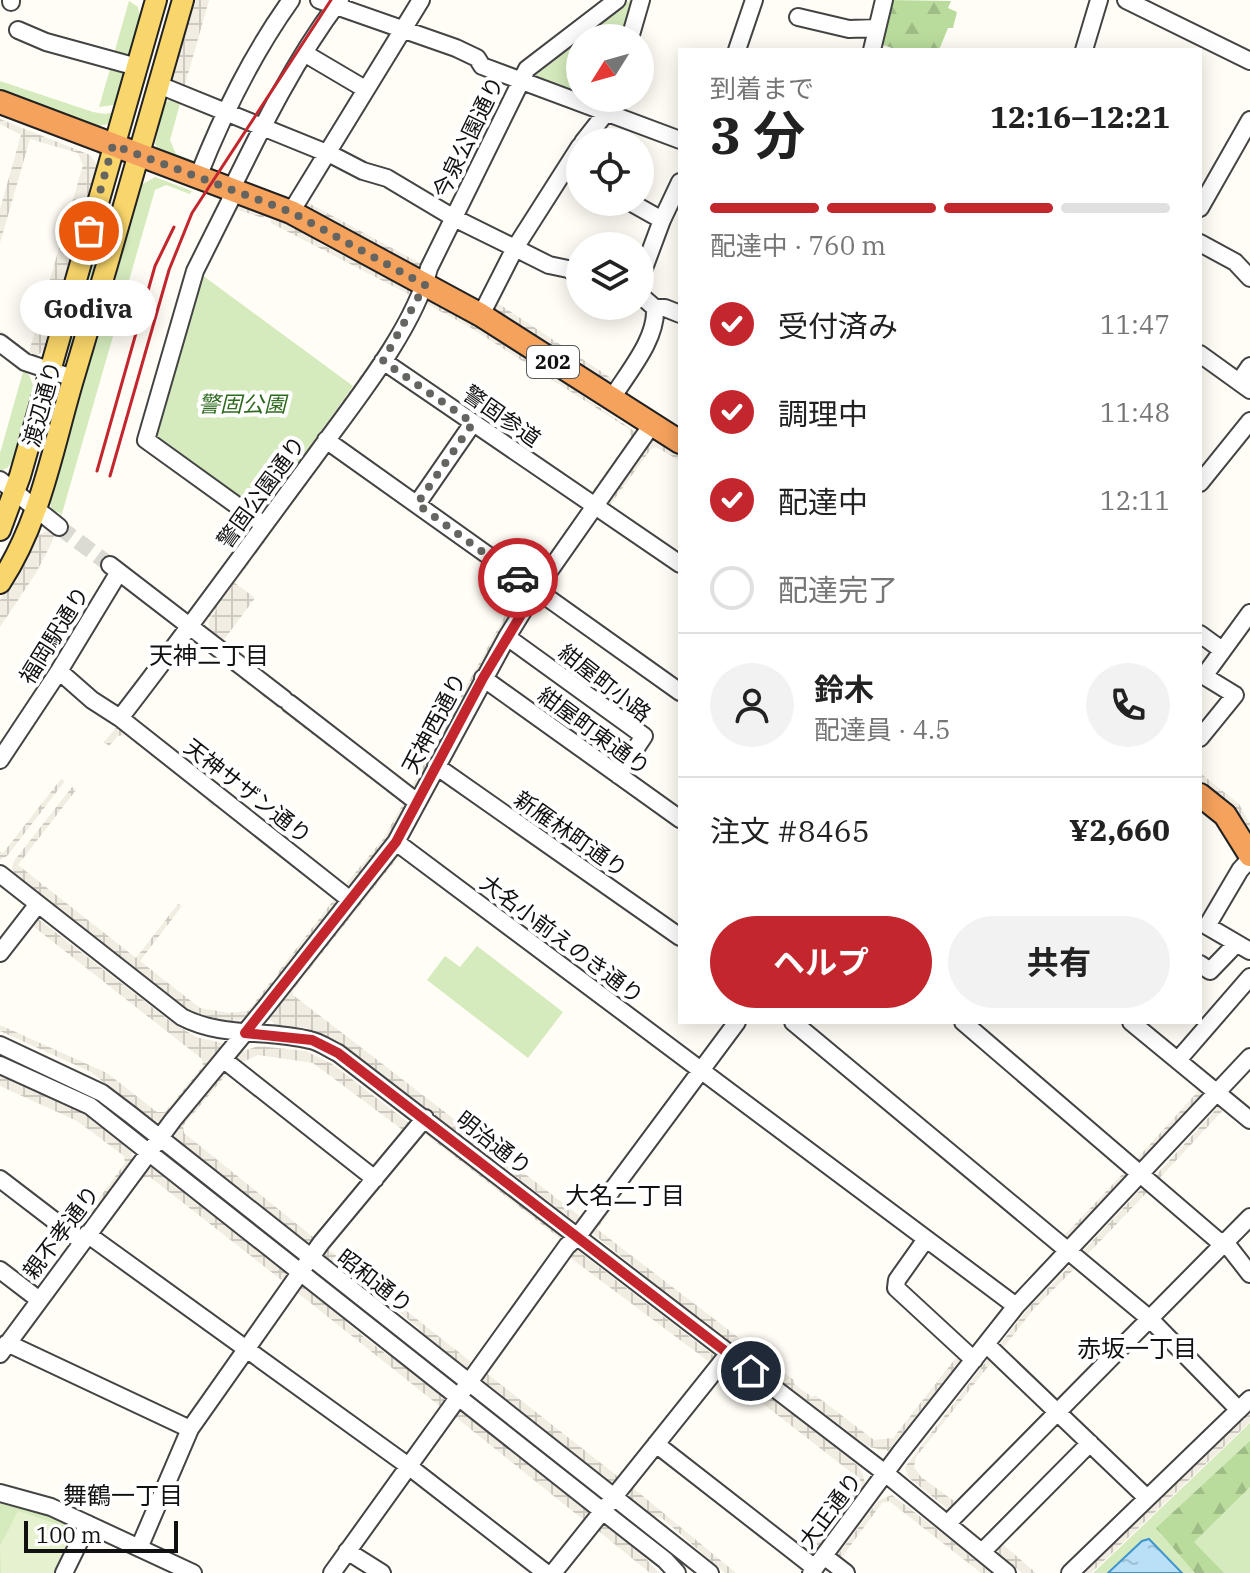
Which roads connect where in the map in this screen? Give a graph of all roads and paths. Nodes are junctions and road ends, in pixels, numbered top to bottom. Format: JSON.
{"nodes":[{"id":1,"x":183,"y":0,"type":"edge"},
{"id":2,"x":291,"y":0,"type":"edge"},
{"id":3,"x":421,"y":0,"type":"edge"},
{"id":4,"x":617,"y":0,"type":"edge"},
{"id":5,"x":641,"y":0,"type":"edge"},
{"id":6,"x":754,"y":0,"type":"edge"},
{"id":7,"x":884,"y":0,"type":"edge"},
{"id":8,"x":1099,"y":0,"type":"edge"},
{"id":9,"x":1126,"y":0,"type":"edge"},
{"id":10,"x":151,"y":1,"type":"edge"},
{"id":11,"x":331,"y":2,"type":"edge"},
{"id":12,"x":798,"y":17,"type":"dead end"},
{"id":13,"x":634,"y":24,"type":"edge"},
{"id":14,"x":403,"y":28,"type":"junction"},
{"id":15,"x":877,"y":28,"type":"junction"},
{"id":16,"x":18,"y":30,"type":"dead end"},
{"id":17,"x":738,"y":48,"type":"edge"},
{"id":18,"x":872,"y":48,"type":"edge"},
{"id":19,"x":1085,"y":48,"type":"edge"},
{"id":20,"x":304,"y":53,"type":"junction"},
{"id":21,"x":1250,"y":61,"type":"edge"},
{"id":22,"x":137,"y":67,"type":"junction"},
{"id":23,"x":520,"y":80,"type":"junction"},
{"id":24,"x":159,"y":85,"type":"junction"},
{"id":25,"x":365,"y":89,"type":"junction"},
{"id":26,"x":566,"y":93,"type":"edge"},
{"id":27,"x":0,"y":102,"type":"edge"},
{"id":28,"x":604,"y":112,"type":"edge"},
{"id":29,"x":622,"y":112,"type":"edge"},
{"id":30,"x":223,"y":113,"type":"junction"},
{"id":31,"x":1250,"y":120,"type":"edge"},
{"id":32,"x":262,"y":128,"type":"junction"},
{"id":33,"x":592,"y":128,"type":"edge"},
{"id":34,"x":678,"y":139,"type":"edge"},
{"id":35,"x":113,"y":145,"type":"junction"},
{"id":36,"x":326,"y":152,"type":"junction"},
{"id":37,"x":138,"y":154,"type":"junction"},
{"id":38,"x":198,"y":177,"type":"junction"},
{"id":39,"x":566,"y":179,"type":"edge"},
{"id":40,"x":678,"y":186,"type":"edge"},
{"id":41,"x":231,"y":190,"type":"junction"},
{"id":42,"x":1202,"y":204,"type":"edge"},
{"id":43,"x":291,"y":212,"type":"junction"},
{"id":44,"x":654,"y":216,"type":"edge"},
{"id":45,"x":454,"y":218,"type":"junction"},
{"id":46,"x":662,"y":220,"type":"junction"},
{"id":47,"x":654,"y":241,"type":"edge"},
{"id":48,"x":1202,"y":244,"type":"edge"},
{"id":49,"x":515,"y":248,"type":"junction"},
{"id":50,"x":566,"y":269,"type":"edge"},
{"id":51,"x":1250,"y":278,"type":"edge"},
{"id":52,"x":425,"y":285,"type":"junction"},
{"id":53,"x":655,"y":308,"type":"joint"},
{"id":54,"x":678,"y":313,"type":"edge"},
{"id":55,"x":481,"y":315,"type":"junction"},
{"id":56,"x":0,"y":343,"type":"edge"},
{"id":57,"x":1202,"y":355,"type":"edge"},
{"id":58,"x":383,"y":361,"type":"junction"},
{"id":59,"x":1250,"y":366,"type":"edge"},
{"id":60,"x":49,"y":369,"type":"junction"},
{"id":61,"x":73,"y":378,"type":"junction"},
{"id":62,"x":1245,"y":386,"type":"edge"},
{"id":63,"x":611,"y":400,"type":"junction"},
{"id":64,"x":1250,"y":421,"type":"edge"},
{"id":65,"x":473,"y":423,"type":"junction"},
{"id":66,"x":651,"y":426,"type":"junction"},
{"id":67,"x":326,"y":440,"type":"junction"},
{"id":68,"x":678,"y":441,"type":"edge"},
{"id":69,"x":1202,"y":481,"type":"edge"},
{"id":70,"x":8,"y":486,"type":"edge"},
{"id":71,"x":417,"y":504,"type":"junction"},
{"id":72,"x":595,"y":507,"type":"junction"},
{"id":73,"x":37,"y":510,"type":"junction"},
{"id":74,"x":264,"y":525,"type":"junction"},
{"id":75,"x":59,"y":527,"type":"tunnel mouth"},
{"id":76,"x":0,"y":530,"type":"edge"},
{"id":77,"x":678,"y":563,"type":"edge"},
{"id":78,"x":0,"y":583,"type":"edge"},
{"id":79,"x":536,"y":590,"type":"junction"},
{"id":80,"x":1250,"y":613,"type":"edge"},
{"id":81,"x":191,"y":627,"type":"junction"},
{"id":82,"x":1202,"y":635,"type":"edge"},
{"id":83,"x":507,"y":637,"type":"junction"},
{"id":84,"x":1222,"y":650,"type":"junction"},
{"id":85,"x":59,"y":671,"type":"junction"},
{"id":86,"x":483,"y":678,"type":"junction"},
{"id":87,"x":678,"y":691,"type":"edge"},
{"id":88,"x":120,"y":718,"type":"junction"},
{"id":89,"x":1202,"y":736,"type":"edge"},
{"id":90,"x":0,"y":760,"type":"edge"},
{"id":91,"x":436,"y":766,"type":"junction"},
{"id":92,"x":618,"y":775,"type":"junction"},
{"id":93,"x":1202,"y":797,"type":"edge"},
{"id":94,"x":417,"y":802,"type":"junction"},
{"id":95,"x":678,"y":818,"type":"edge"},
{"id":96,"x":396,"y":842,"type":"junction"},
{"id":97,"x":1250,"y":857,"type":"edge"},
{"id":98,"x":0,"y":874,"type":"edge"},
{"id":99,"x":349,"y":899,"type":"junction"},
{"id":100,"x":38,"y":904,"type":"junction"},
{"id":101,"x":678,"y":936,"type":"edge"},
{"id":102,"x":1243,"y":948,"type":"edge"},
{"id":103,"x":0,"y":953,"type":"edge"},
{"id":104,"x":1202,"y":965,"type":"edge"},
{"id":105,"x":1250,"y":977,"type":"edge"},
{"id":106,"x":736,"y":1024,"type":"edge"},
{"id":107,"x":795,"y":1024,"type":"edge"},
{"id":108,"x":965,"y":1024,"type":"edge"},
{"id":109,"x":1138,"y":1024,"type":"edge"},
{"id":110,"x":245,"y":1033,"type":"junction"},
{"id":111,"x":0,"y":1045,"type":"edge"},
{"id":112,"x":1250,"y":1057,"type":"edge"},
{"id":113,"x":224,"y":1060,"type":"junction"},
{"id":114,"x":1178,"y":1060,"type":"junction"},
{"id":115,"x":0,"y":1065,"type":"edge"},
{"id":116,"x":702,"y":1071,"type":"junction"},
{"id":117,"x":1217,"y":1093,"type":"junction"},
{"id":118,"x":425,"y":1118,"type":"junction"},
{"id":119,"x":1250,"y":1120,"type":"edge"},
{"id":120,"x":159,"y":1138,"type":"junction"},
{"id":121,"x":148,"y":1152,"type":"junction"},
{"id":122,"x":1141,"y":1175,"type":"junction"},
{"id":123,"x":0,"y":1179,"type":"edge"},
{"id":124,"x":375,"y":1179,"type":"junction"},
{"id":125,"x":1250,"y":1217,"type":"edge"},
{"id":126,"x":578,"y":1236,"type":"junction"},
{"id":127,"x":84,"y":1238,"type":"junction"},
{"id":128,"x":926,"y":1239,"type":"junction"},
{"id":129,"x":1225,"y":1242,"type":"junction"},
{"id":130,"x":1068,"y":1252,"type":"junction"},
{"id":131,"x":311,"y":1258,"type":"junction"},
{"id":132,"x":0,"y":1270,"type":"edge"},
{"id":133,"x":300,"y":1273,"type":"junction"},
{"id":134,"x":1250,"y":1274,"type":"edge"},
{"id":135,"x":38,"y":1299,"type":"junction"},
{"id":136,"x":1016,"y":1306,"type":"junction"},
{"id":137,"x":1150,"y":1319,"type":"junction"},
{"id":138,"x":986,"y":1344,"type":"junction"},
{"id":139,"x":3,"y":1348,"type":"edge"},
{"id":140,"x":247,"y":1349,"type":"junction"},
{"id":141,"x":729,"y":1353,"type":"junction"},
{"id":142,"x":974,"y":1360,"type":"junction"},
{"id":143,"x":469,"y":1383,"type":"junction"},
{"id":144,"x":458,"y":1397,"type":"junction"},
{"id":145,"x":1244,"y":1405,"type":"edge"},
{"id":146,"x":1058,"y":1412,"type":"junction"},
{"id":147,"x":190,"y":1429,"type":"junction"},
{"id":148,"x":1090,"y":1443,"type":"junction"},
{"id":149,"x":656,"y":1444,"type":"junction"},
{"id":150,"x":407,"y":1465,"type":"junction"},
{"id":151,"x":885,"y":1473,"type":"junction"},
{"id":152,"x":0,"y":1493,"type":"edge"},
{"id":153,"x":614,"y":1497,"type":"junction"},
{"id":154,"x":1147,"y":1498,"type":"junction"},
{"id":155,"x":602,"y":1510,"type":"junction"},
{"id":156,"x":948,"y":1523,"type":"junction"},
{"id":157,"x":88,"y":1524,"type":"junction"},
{"id":158,"x":139,"y":1548,"type":"junction"},
{"id":159,"x":347,"y":1551,"type":"junction"},
{"id":160,"x":982,"y":1552,"type":"junction"},
{"id":161,"x":817,"y":1565,"type":"edge"},
{"id":162,"x":64,"y":1573,"type":"edge"},
{"id":163,"x":193,"y":1573,"type":"edge"},
{"id":164,"x":332,"y":1573,"type":"edge"},
{"id":165,"x":382,"y":1573,"type":"edge"},
{"id":166,"x":546,"y":1573,"type":"edge"},
{"id":167,"x":553,"y":1573,"type":"edge"},
{"id":168,"x":677,"y":1573,"type":"edge"},
{"id":169,"x":710,"y":1573,"type":"edge"},
{"id":170,"x":846,"y":1573,"type":"edge"},
{"id":171,"x":1007,"y":1573,"type":"edge"},
{"id":172,"x":1070,"y":1573,"type":"edge"}],
"edges":[{"from":1,"to":24,"type":"main road","name":"渡辺通り"},
{"from":2,"to":30,"type":"street"},
{"from":3,"to":14,"type":"street"},
{"from":4,"to":23,"type":"street","name":"今泉公園通り"},
{"from":5,"to":13,"type":"street"},
{"from":6,"to":17,"type":"street"},
{"from":7,"to":15,"type":"street"},
{"from":8,"to":19,"type":"street"},
{"from":9,"to":21,"type":"street"},
{"from":10,"to":22,"type":"main road","name":"渡辺通り"},
{"from":11,"to":14,"type":"street"},
{"from":11,"to":20,"type":"street"},
{"from":12,"to":15,"type":"street"},
{"from":14,"to":23,"type":"street"},
{"from":14,"to":25,"type":"street"},
{"from":15,"to":18,"type":"street"},
{"from":16,"to":22,"type":"street"},
{"from":20,"to":25,"type":"street"},
{"from":20,"to":32,"type":"street"},
{"from":22,"to":35,"type":"main road","name":"渡辺通り"},
{"from":23,"to":26,"type":"street"},
{"from":23,"to":45,"type":"street","name":"今泉公園通り"},
{"from":24,"to":30,"type":"street"},
{"from":24,"to":37,"type":"main road","name":"渡辺通り"},
{"from":25,"to":36,"type":"street"},
{"from":27,"to":35,"type":"highway","number":"202"},
{"from":28,"to":33,"type":"street"},
{"from":29,"to":34,"type":"street"},
{"from":30,"to":32,"type":"street"},
{"from":30,"to":38,"type":"street"},
{"from":31,"to":42,"type":"street"},
{"from":32,"to":36,"type":"street"},
{"from":32,"to":41,"type":"street"},
{"from":35,"to":37,"type":"highway","number":"202"},
{"from":35,"to":60,"type":"main road","name":"渡辺通り"},
{"from":36,"to":43,"type":"street"},
{"from":36,"to":45,"type":"street"},
{"from":37,"to":38,"type":"highway","number":"202"},
{"from":37,"to":61,"type":"main road","name":"渡辺通り"},
{"from":38,"to":41,"type":"highway","number":"202"},
{"from":39,"to":49,"type":"street"},
{"from":40,"to":46,"type":"street"},
{"from":41,"to":43,"type":"highway","number":"202"},
{"from":41,"to":74,"type":"street"},
{"from":43,"to":52,"type":"highway","number":"202"},
{"from":44,"to":46,"type":"street"},
{"from":45,"to":49,"type":"street"},
{"from":45,"to":52,"type":"street","name":"今泉公園通り"},
{"from":46,"to":47,"type":"street"},
{"from":48,"to":51,"type":"street"},
{"from":49,"to":50,"type":"street"},
{"from":49,"to":55,"type":"street"},
{"from":52,"to":55,"type":"highway","number":"202"},
{"from":52,"to":58,"type":"street","name":"警固公園通り"},
{"from":53,"to":54,"type":"street"},
{"from":53,"to":63,"type":"street"},
{"from":55,"to":63,"type":"highway","number":"202"},
{"from":56,"to":60,"type":"street"},
{"from":57,"to":62,"type":"street"},
{"from":58,"to":65,"type":"street","name":"警固参道"},
{"from":58,"to":67,"type":"street","name":"警固公園通り"},
{"from":59,"to":62,"type":"street"},
{"from":60,"to":61,"type":"street"},
{"from":60,"to":70,"type":"main road","name":"渡辺通り"},
{"from":61,"to":73,"type":"main road","name":"渡辺通り"},
{"from":63,"to":66,"type":"highway","number":"202"},
{"from":64,"to":69,"type":"street"},
{"from":65,"to":71,"type":"street"},
{"from":65,"to":72,"type":"street","name":"警固参道"},
{"from":66,"to":68,"type":"highway","number":"202"},
{"from":66,"to":72,"type":"street","name":"天神西通り"},
{"from":67,"to":71,"type":"street"},
{"from":67,"to":74,"type":"street","name":"警固公園通り"},
{"from":70,"to":73,"type":"street"},
{"from":70,"to":76,"type":"main road","name":"渡辺通り"},
{"from":71,"to":79,"type":"street"},
{"from":72,"to":77,"type":"street","name":"警固参道"},
{"from":72,"to":79,"type":"street","name":"天神西通り"},
{"from":73,"to":75,"type":"street"},
{"from":73,"to":78,"type":"main road","name":"渡辺通り"},
{"from":74,"to":81,"type":"street","name":"警固公園通り"},
{"from":79,"to":83,"type":"street","name":"天神西通り"},
{"from":79,"to":87,"type":"street"},
{"from":80,"to":84,"type":"street"},
{"from":81,"to":85,"type":"street","name":"福岡駅通り"},
{"from":81,"to":88,"type":"street","name":"警固公園通り"},
{"from":81,"to":94,"type":"street"},
{"from":82,"to":84,"type":"street"},
{"from":83,"to":86,"type":"street","name":"天神西通り"},
{"from":83,"to":92,"type":"street","name":"紺屋町小路"},
{"from":84,"to":89,"type":"street"},
{"from":85,"to":88,"type":"street","name":"天神サザン通り"},
{"from":85,"to":90,"type":"street","name":"福岡駅通り"},
{"from":86,"to":91,"type":"street","name":"天神西通り"},
{"from":86,"to":92,"type":"street","name":"紺屋町東通り"},
{"from":88,"to":99,"type":"street","name":"天神サザン通り"},
{"from":91,"to":94,"type":"street","name":"天神西通り"},
{"from":91,"to":101,"type":"street","name":"新雁林町通り"},
{"from":92,"to":95,"type":"street","name":"紺屋町東通り"},
{"from":93,"to":97,"type":"highway"},
{"from":94,"to":96,"type":"street","name":"天神西通り"},
{"from":96,"to":99,"type":"street","name":"天神西通り"},
{"from":96,"to":116,"type":"street","name":"大名小前えのき通り"},
{"from":97,"to":102,"type":"street"},
{"from":98,"to":100,"type":"street","name":"明治通り"},
{"from":99,"to":110,"type":"street","name":"天神西通り"},
{"from":100,"to":103,"type":"street"},
{"from":100,"to":110,"type":"street","name":"明治通り"},
{"from":102,"to":104,"type":"street"},
{"from":105,"to":114,"type":"street"},
{"from":106,"to":116,"type":"street"},
{"from":107,"to":130,"type":"street"},
{"from":108,"to":122,"type":"street"},
{"from":109,"to":114,"type":"street"},
{"from":110,"to":113,"type":"street","name":"天神西通り"},
{"from":110,"to":118,"type":"street","name":"明治通り"},
{"from":111,"to":120,"type":"street","name":"昭和通り"},
{"from":112,"to":117,"type":"street","name":"大正通り"},
{"from":113,"to":120,"type":"street","name":"親不孝通り"},
{"from":113,"to":124,"type":"street"},
{"from":114,"to":117,"type":"street"},
{"from":115,"to":121,"type":"street","name":"昭和通り"},
{"from":116,"to":126,"type":"street"},
{"from":116,"to":128,"type":"street","name":"大名小前えのき通り"},
{"from":117,"to":119,"type":"street"},
{"from":117,"to":122,"type":"street","name":"大正通り"},
{"from":118,"to":124,"type":"street"},
{"from":118,"to":126,"type":"street","name":"明治通り"},
{"from":120,"to":121,"type":"street","name":"親不孝通り"},
{"from":120,"to":131,"type":"street","name":"昭和通り"},
{"from":121,"to":127,"type":"street","name":"親不孝通り"},
{"from":121,"to":133,"type":"street","name":"昭和通り"},
{"from":122,"to":129,"type":"street"},
{"from":122,"to":130,"type":"street","name":"大正通り"},
{"from":123,"to":127,"type":"street"},
{"from":124,"to":131,"type":"street"},
{"from":125,"to":129,"type":"street"},
{"from":126,"to":141,"type":"street","name":"明治通り"},
{"from":126,"to":143,"type":"street"},
{"from":127,"to":135,"type":"street","name":"親不孝通り"},
{"from":127,"to":140,"type":"street"},
{"from":128,"to":136,"type":"street","name":"大名小前えのき通り"},
{"from":128,"to":142,"type":"street"},
{"from":129,"to":134,"type":"street"},
{"from":129,"to":137,"type":"street"},
{"from":130,"to":136,"type":"street","name":"大正通り"},
{"from":130,"to":137,"type":"street"},
{"from":131,"to":133,"type":"street"},
{"from":131,"to":143,"type":"street","name":"昭和通り"},
{"from":132,"to":135,"type":"street"},
{"from":133,"to":140,"type":"street"},
{"from":133,"to":144,"type":"street","name":"昭和通り"},
{"from":135,"to":139,"type":"street","name":"親不孝通り"},
{"from":136,"to":138,"type":"street","name":"大正通り"},
{"from":137,"to":145,"type":"street"},
{"from":137,"to":146,"type":"street"},
{"from":138,"to":142,"type":"street","name":"大正通り"},
{"from":138,"to":146,"type":"street"},
{"from":139,"to":147,"type":"street"},
{"from":140,"to":147,"type":"street"},
{"from":140,"to":150,"type":"street"},
{"from":141,"to":149,"type":"street"},
{"from":141,"to":151,"type":"street","name":"明治通り"},
{"from":142,"to":151,"type":"street","name":"大正通り"},
{"from":143,"to":144,"type":"street"},
{"from":143,"to":153,"type":"street","name":"昭和通り"},
{"from":144,"to":150,"type":"street"},
{"from":144,"to":155,"type":"street","name":"昭和通り"},
{"from":145,"to":154,"type":"street"},
{"from":146,"to":148,"type":"street"},
{"from":146,"to":156,"type":"street"},
{"from":147,"to":158,"type":"street"},
{"from":148,"to":154,"type":"street"},
{"from":148,"to":160,"type":"street"},
{"from":149,"to":153,"type":"street"},
{"from":149,"to":161,"type":"street"},
{"from":150,"to":159,"type":"street"},
{"from":150,"to":166,"type":"street"},
{"from":151,"to":156,"type":"street","name":"明治通り"},
{"from":151,"to":161,"type":"street","name":"大正通り"},
{"from":152,"to":157,"type":"street"},
{"from":153,"to":155,"type":"street"},
{"from":153,"to":169,"type":"street","name":"昭和通り"},
{"from":154,"to":172,"type":"street"},
{"from":155,"to":167,"type":"street"},
{"from":155,"to":168,"type":"street","name":"昭和通り"},
{"from":156,"to":160,"type":"street","name":"明治通り"},
{"from":157,"to":158,"type":"street"},
{"from":157,"to":162,"type":"street"},
{"from":158,"to":163,"type":"street"},
{"from":159,"to":164,"type":"street"},
{"from":159,"to":165,"type":"street"},
{"from":160,"to":171,"type":"street","name":"明治通り"},
{"from":161,"to":170,"type":"street"}]}
